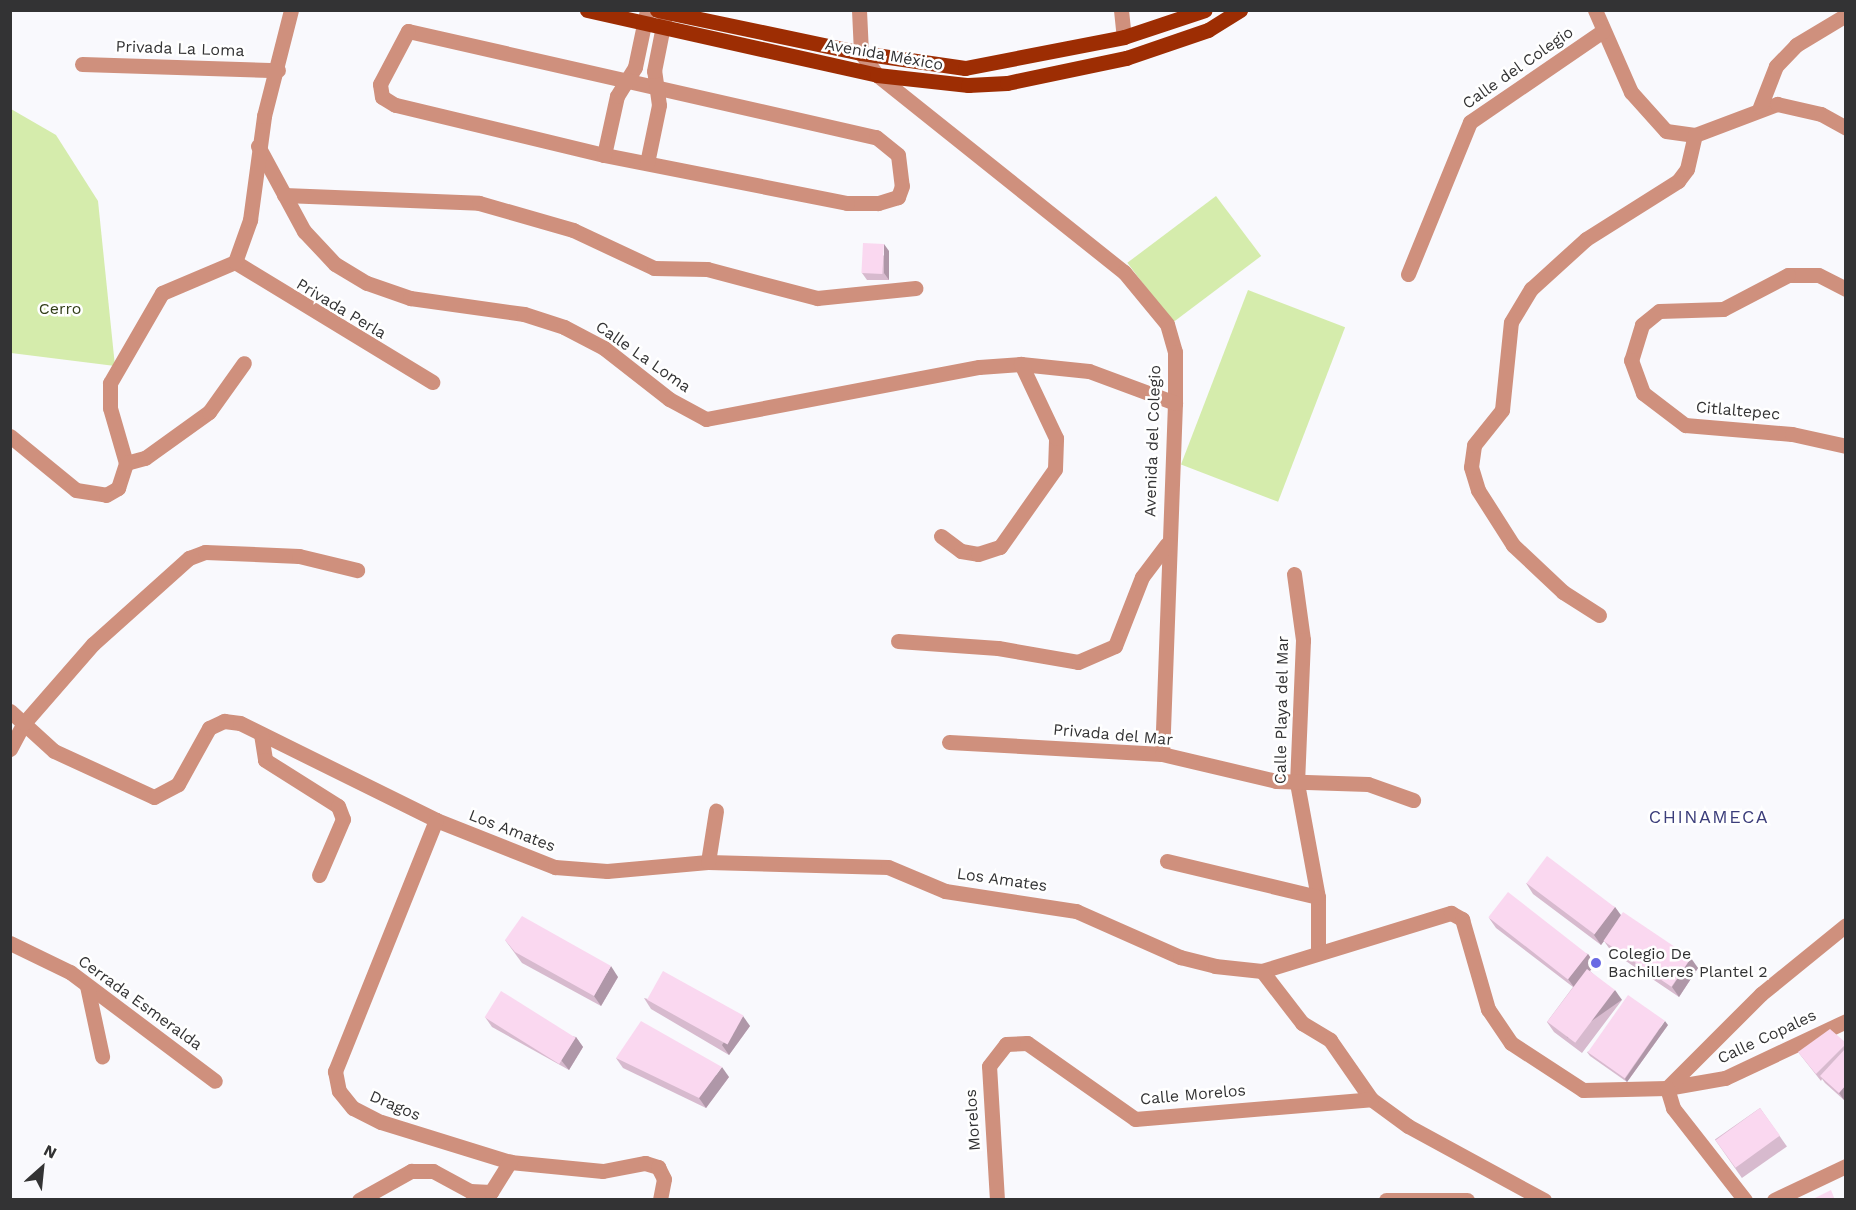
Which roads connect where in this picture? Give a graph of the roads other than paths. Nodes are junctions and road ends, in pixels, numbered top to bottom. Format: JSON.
{"nodes":[{"id":1,"x":291,"y":10,"type":"edge"},
{"id":2,"x":587,"y":10,"type":"edge"},
{"id":3,"x":859,"y":10,"type":"edge"},
{"id":4,"x":1121,"y":10,"type":"edge"},
{"id":5,"x":1205,"y":10,"type":"edge"},
{"id":6,"x":1240,"y":10,"type":"edge"},
{"id":7,"x":1595,"y":10,"type":"edge"},
{"id":8,"x":1845,"y":15,"type":"edge"},
{"id":9,"x":645,"y":17,"type":"edge"},
{"id":10,"x":662,"y":17,"type":"edge"},
{"id":11,"x":1603,"y":31,"type":"junction"},
{"id":12,"x":1124,"y":37,"type":"junction"},
{"id":13,"x":861,"y":53,"type":"junction"},
{"id":14,"x":82,"y":64,"type":"dead end"},
{"id":15,"x":278,"y":70,"type":"junction"},
{"id":16,"x":877,"y":75,"type":"junction"},
{"id":17,"x":628,"y":82,"type":"junction"},
{"id":18,"x":656,"y":88,"type":"junction"},
{"id":19,"x":1760,"y":106,"type":"junction"},
{"id":20,"x":1845,"y":128,"type":"edge"},
{"id":21,"x":1695,"y":135,"type":"junction"},
{"id":22,"x":258,"y":146,"type":"junction"},
{"id":23,"x":604,"y":154,"type":"junction"},
{"id":24,"x":647,"y":164,"type":"junction"},
{"id":25,"x":284,"y":195,"type":"junction"},
{"id":26,"x":235,"y":262,"type":"junction"},
{"id":27,"x":1408,"y":274,"type":"dead end"},
{"id":28,"x":915,"y":288,"type":"dead end"},
{"id":29,"x":1845,"y":289,"type":"edge"},
{"id":30,"x":244,"y":363,"type":"dead end"},
{"id":31,"x":1021,"y":364,"type":"junction"},
{"id":32,"x":432,"y":382,"type":"dead end"},
{"id":33,"x":1175,"y":403,"type":"junction"},
{"id":34,"x":10,"y":436,"type":"edge"},
{"id":35,"x":1845,"y":446,"type":"edge"},
{"id":36,"x":126,"y":463,"type":"junction"},
{"id":37,"x":941,"y":536,"type":"dead end"},
{"id":38,"x":1167,"y":544,"type":"junction"},
{"id":39,"x":357,"y":570,"type":"dead end"},
{"id":40,"x":1294,"y":574,"type":"dead end"},
{"id":41,"x":1599,"y":615,"type":"dead end"},
{"id":42,"x":898,"y":641,"type":"dead end"},
{"id":43,"x":10,"y":711,"type":"edge"},
{"id":44,"x":24,"y":723,"type":"junction"},
{"id":45,"x":261,"y":734,"type":"junction"},
{"id":46,"x":949,"y":742,"type":"dead end"},
{"id":47,"x":10,"y":749,"type":"edge"},
{"id":48,"x":1162,"y":754,"type":"junction"},
{"id":49,"x":1297,"y":783,"type":"junction"},
{"id":50,"x":1413,"y":800,"type":"dead end"},
{"id":51,"x":716,"y":811,"type":"dead end"},
{"id":52,"x":436,"y":820,"type":"junction"},
{"id":53,"x":1167,"y":861,"type":"dead end"},
{"id":54,"x":708,"y":862,"type":"junction"},
{"id":55,"x":319,"y":875,"type":"dead end"},
{"id":56,"x":1318,"y":897,"type":"junction"},
{"id":57,"x":1845,"y":925,"type":"edge"},
{"id":58,"x":10,"y":943,"type":"edge"},
{"id":59,"x":1318,"y":953,"type":"junction"},
{"id":60,"x":1262,"y":971,"type":"junction"},
{"id":61,"x":87,"y":986,"type":"junction"},
{"id":62,"x":1844,"y":1024,"type":"edge"},
{"id":63,"x":1006,"y":1044,"type":"joint"},
{"id":64,"x":102,"y":1056,"type":"dead end"},
{"id":65,"x":215,"y":1081,"type":"dead end"},
{"id":66,"x":1642,"y":1087,"type":"joint"},
{"id":67,"x":1667,"y":1088,"type":"junction"},
{"id":68,"x":1371,"y":1100,"type":"junction"},
{"id":69,"x":510,"y":1162,"type":"junction"},
{"id":70,"x":1845,"y":1166,"type":"edge"},
{"id":71,"x":1525,"y":1194,"type":"edge"},
{"id":72,"x":359,"y":1200,"type":"edge"},
{"id":73,"x":660,"y":1200,"type":"edge"},
{"id":74,"x":997,"y":1200,"type":"edge"},
{"id":75,"x":1386,"y":1200,"type":"edge"},
{"id":76,"x":1467,"y":1200,"type":"edge"},
{"id":77,"x":1544,"y":1200,"type":"edge"},
{"id":78,"x":1745,"y":1200,"type":"edge"},
{"id":79,"x":1774,"y":1200,"type":"edge"}],
"edges":[{"from":1,"to":15,"type":"street"},
{"from":2,"to":9,"type":"main road","name":"Avenida México"},
{"from":3,"to":13,"type":"street"},
{"from":4,"to":12,"type":"street"},
{"from":5,"to":12,"type":"main road","name":"Avenida México"},
{"from":6,"to":16,"type":"main road","name":"Avenida México"},
{"from":7,"to":11,"type":"street"},
{"from":8,"to":19,"type":"street"},
{"from":9,"to":10,"type":"main road","name":"Avenida México"},
{"from":9,"to":17,"type":"street"},
{"from":10,"to":13,"type":"main road","name":"Avenida México"},
{"from":10,"to":16,"type":"main road","name":"Avenida México"},
{"from":10,"to":18,"type":"street"},
{"from":11,"to":21,"type":"street"},
{"from":11,"to":27,"type":"street","name":"Calle del Colegio"},
{"from":12,"to":13,"type":"main road","name":"Avenida México"},
{"from":13,"to":16,"type":"street","name":"Avenida del Colegio"},
{"from":14,"to":15,"type":"street","name":"Privada La Loma"},
{"from":15,"to":22,"type":"street"},
{"from":16,"to":33,"type":"street","name":"Avenida del Colegio"},
{"from":17,"to":18,"type":"street"},
{"from":17,"to":23,"type":"street"},
{"from":17,"to":23,"type":"street"},
{"from":18,"to":24,"type":"street"},
{"from":18,"to":24,"type":"street"},
{"from":19,"to":20,"type":"street"},
{"from":19,"to":21,"type":"street"},
{"from":21,"to":41,"type":"street"},
{"from":22,"to":25,"type":"street","name":"Calle La Loma"},
{"from":22,"to":26,"type":"street"},
{"from":23,"to":24,"type":"street"},
{"from":25,"to":28,"type":"street"},
{"from":25,"to":31,"type":"street","name":"Calle La Loma"},
{"from":26,"to":32,"type":"street","name":"Privada Perla"},
{"from":26,"to":36,"type":"street"},
{"from":29,"to":35,"type":"street","name":"Citlaltepec"},
{"from":30,"to":36,"type":"street"},
{"from":31,"to":33,"type":"street","name":"Calle La Loma"},
{"from":31,"to":37,"type":"street"},
{"from":33,"to":38,"type":"street","name":"Avenida del Colegio"},
{"from":34,"to":36,"type":"street"},
{"from":38,"to":42,"type":"street"},
{"from":38,"to":48,"type":"street","name":"Avenida del Colegio"},
{"from":39,"to":44,"type":"street"},
{"from":40,"to":49,"type":"street","name":"Calle Playa del Mar"},
{"from":43,"to":44,"type":"street"},
{"from":44,"to":45,"type":"street","name":"Los Amates"},
{"from":44,"to":47,"type":"street"},
{"from":45,"to":52,"type":"street","name":"Los Amates"},
{"from":45,"to":55,"type":"street"},
{"from":46,"to":48,"type":"street","name":"Privada del Mar"},
{"from":48,"to":49,"type":"street","name":"Privada del Mar"},
{"from":49,"to":50,"type":"street","name":"Privada del Mar"},
{"from":49,"to":56,"type":"street","name":"Calle Playa del Mar"},
{"from":51,"to":54,"type":"street"},
{"from":52,"to":54,"type":"street","name":"Los Amates"},
{"from":52,"to":69,"type":"street","name":"Dragos"},
{"from":53,"to":56,"type":"street"},
{"from":54,"to":60,"type":"street","name":"Los Amates"},
{"from":56,"to":59,"type":"street","name":"Calle Playa del Mar"},
{"from":57,"to":67,"type":"street"},
{"from":58,"to":61,"type":"street","name":"Cerrada Esmeralda"},
{"from":59,"to":60,"type":"street","name":"Los Amates"},
{"from":59,"to":66,"type":"street","name":"Los Amates"},
{"from":60,"to":68,"type":"street"},
{"from":61,"to":64,"type":"street"},
{"from":61,"to":65,"type":"street","name":"Cerrada Esmeralda"},
{"from":62,"to":67,"type":"street","name":"Calle Copales"},
{"from":63,"to":68,"type":"street","name":"Calle Morelos"},
{"from":63,"to":74,"type":"street","name":"Morelos"},
{"from":66,"to":67,"type":"street","name":"Calle Copales"},
{"from":67,"to":78,"type":"street"},
{"from":68,"to":71,"type":"street"},
{"from":69,"to":72,"type":"street"},
{"from":69,"to":73,"type":"street","name":"Dragos"},
{"from":70,"to":79,"type":"street"},
{"from":71,"to":77,"type":"street"},
{"from":75,"to":76,"type":"street"}]}
